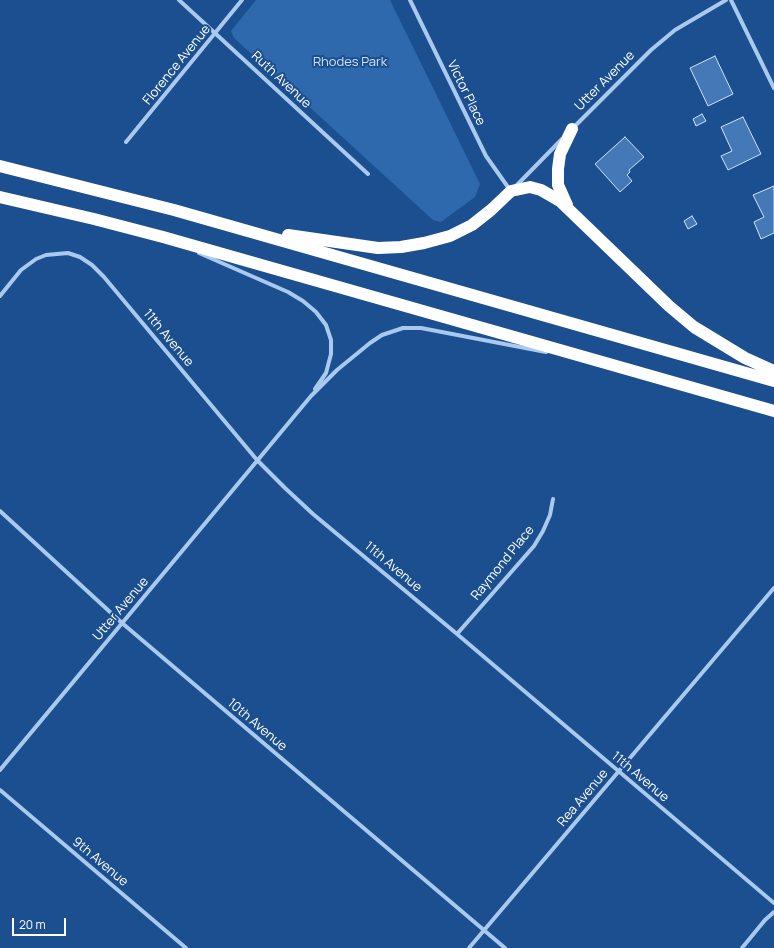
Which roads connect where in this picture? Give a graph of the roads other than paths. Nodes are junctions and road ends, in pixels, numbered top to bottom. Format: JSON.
{"nodes":[{"id":1,"x":179,"y":0,"type":"edge"},
{"id":2,"x":242,"y":0,"type":"edge"},
{"id":3,"x":410,"y":0,"type":"edge"},
{"id":4,"x":726,"y":0,"type":"edge"},
{"id":5,"x":731,"y":0,"type":"edge"},
{"id":6,"x":215,"y":33,"type":"junction"},
{"id":7,"x":774,"y":88,"type":"edge"},
{"id":8,"x":572,"y":129,"type":"junction"},
{"id":9,"x":126,"y":142,"type":"dead end"},
{"id":10,"x":0,"y":166,"type":"edge"},
{"id":11,"x":368,"y":174,"type":"dead end"},
{"id":12,"x":511,"y":191,"type":"junction"},
{"id":13,"x":0,"y":197,"type":"edge"},
{"id":14,"x":571,"y":211,"type":"junction"},
{"id":15,"x":238,"y":227,"type":"junction"},
{"id":16,"x":163,"y":237,"type":"junction"},
{"id":17,"x":0,"y":296,"type":"edge"},
{"id":18,"x":614,"y":366,"type":"junction"},
{"id":19,"x":774,"y":371,"type":"edge"},
{"id":20,"x":774,"y":381,"type":"edge"},
{"id":21,"x":311,"y":396,"type":"junction"},
{"id":22,"x":774,"y":411,"type":"edge"},
{"id":23,"x":257,"y":460,"type":"junction"},
{"id":24,"x":553,"y":499,"type":"dead end"},
{"id":25,"x":0,"y":511,"type":"edge"},
{"id":26,"x":774,"y":588,"type":"edge"},
{"id":27,"x":122,"y":623,"type":"junction"},
{"id":28,"x":457,"y":634,"type":"junction"},
{"id":29,"x":0,"y":770,"type":"edge"},
{"id":30,"x":618,"y":771,"type":"junction"},
{"id":31,"x":0,"y":790,"type":"edge"},
{"id":32,"x":774,"y":903,"type":"edge"},
{"id":33,"x":774,"y":912,"type":"edge"},
{"id":34,"x":484,"y":930,"type":"junction"},
{"id":35,"x":186,"y":948,"type":"edge"},
{"id":36,"x":469,"y":948,"type":"edge"},
{"id":37,"x":505,"y":948,"type":"edge"},
{"id":38,"x":742,"y":948,"type":"edge"}],
"edges":[{"from":1,"to":6,"type":"street","name":"Ruth Avenue"},
{"from":2,"to":6,"type":"street","name":"Florence Avenue"},
{"from":3,"to":12,"type":"street","name":"Victor Place"},
{"from":4,"to":8,"type":"street","name":"Utter Avenue"},
{"from":5,"to":7,"type":"street"},
{"from":6,"to":9,"type":"street","name":"Florence Avenue"},
{"from":6,"to":11,"type":"street","name":"Ruth Avenue"},
{"from":8,"to":12,"type":"street","name":"Utter Avenue"},
{"from":8,"to":14,"type":"highway"},
{"from":10,"to":15,"type":"highway"},
{"from":12,"to":14,"type":"highway"},
{"from":12,"to":15,"type":"highway"},
{"from":13,"to":16,"type":"highway"},
{"from":14,"to":19,"type":"highway"},
{"from":15,"to":20,"type":"highway"},
{"from":16,"to":18,"type":"highway"},
{"from":16,"to":21,"type":"street"},
{"from":17,"to":23,"type":"street","name":"11th Avenue"},
{"from":18,"to":21,"type":"street"},
{"from":18,"to":22,"type":"highway"},
{"from":21,"to":23,"type":"street","name":"Utter Avenue"},
{"from":23,"to":27,"type":"street","name":"Utter Avenue"},
{"from":23,"to":28,"type":"street","name":"11th Avenue"},
{"from":24,"to":28,"type":"street","name":"Raymond Place"},
{"from":25,"to":27,"type":"street","name":"10th Avenue"},
{"from":26,"to":30,"type":"street","name":"Rea Avenue"},
{"from":27,"to":29,"type":"street","name":"Utter Avenue"},
{"from":27,"to":34,"type":"street","name":"10th Avenue"},
{"from":28,"to":30,"type":"street","name":"11th Avenue"},
{"from":30,"to":32,"type":"street","name":"11th Avenue"},
{"from":30,"to":34,"type":"street","name":"Rea Avenue"},
{"from":31,"to":35,"type":"street","name":"9th Avenue"},
{"from":33,"to":38,"type":"street"},
{"from":34,"to":36,"type":"street","name":"Rea Avenue"},
{"from":34,"to":37,"type":"street","name":"10th Avenue"}]}
